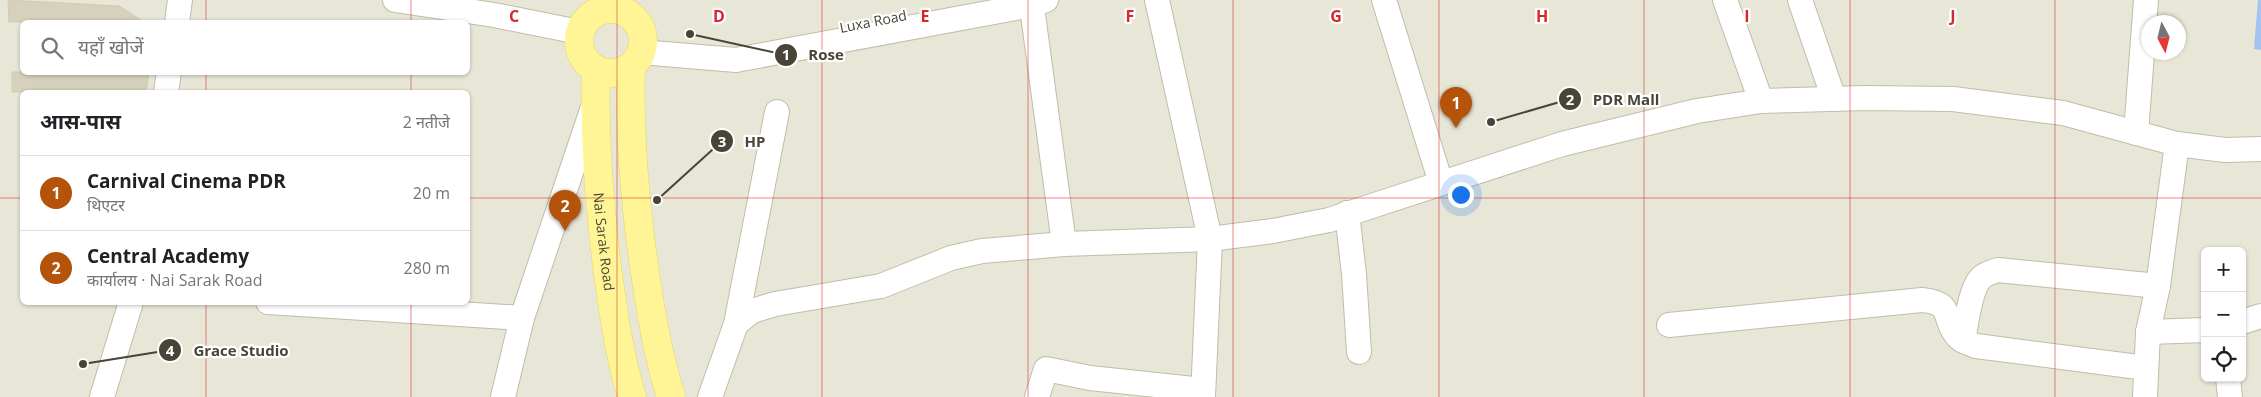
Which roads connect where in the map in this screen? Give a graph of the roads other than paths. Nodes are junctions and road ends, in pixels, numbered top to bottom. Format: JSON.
{"nodes":[{"id":1,"x":180,"y":0,"type":"edge"},
{"id":2,"x":395,"y":0,"type":"edge"},
{"id":3,"x":976,"y":0,"type":"edge"},
{"id":4,"x":1157,"y":0,"type":"edge"},
{"id":5,"x":1384,"y":0,"type":"edge"},
{"id":6,"x":1724,"y":0,"type":"edge"},
{"id":7,"x":1800,"y":0,"type":"edge"},
{"id":8,"x":2146,"y":0,"type":"edge"},
{"id":9,"x":1036,"y":2,"type":"edge"},
{"id":10,"x":621,"y":5,"type":"edge"},
{"id":11,"x":495,"y":7,"type":"edge"},
{"id":12,"x":177,"y":20,"type":"edge"},
{"id":13,"x":580,"y":32,"type":"junction"},
{"id":14,"x":638,"y":51,"type":"junction"},
{"id":15,"x":169,"y":75,"type":"edge"},
{"id":16,"x":595,"y":86,"type":"junction"},
{"id":17,"x":166,"y":90,"type":"edge"},
{"id":18,"x":1834,"y":99,"type":"junction"},
{"id":19,"x":1761,"y":101,"type":"junction"},
{"id":20,"x":777,"y":112,"type":"dead end"},
{"id":21,"x":2136,"y":133,"type":"junction"},
{"id":22,"x":2177,"y":144,"type":"junction"},
{"id":23,"x":2261,"y":149,"type":"edge"},
{"id":24,"x":1441,"y":183,"type":"junction"},
{"id":25,"x":1347,"y":213,"type":"junction"},
{"id":26,"x":1210,"y":239,"type":"junction"},
{"id":27,"x":1064,"y":244,"type":"junction"},
{"id":28,"x":2158,"y":286,"type":"junction"},
{"id":29,"x":130,"y":305,"type":"edge"},
{"id":30,"x":316,"y":305,"type":"edge"},
{"id":31,"x":2261,"y":316,"type":"edge"},
{"id":32,"x":522,"y":318,"type":"junction"},
{"id":33,"x":2246,"y":321,"type":"edge"},
{"id":34,"x":736,"y":324,"type":"junction"},
{"id":35,"x":1669,"y":325,"type":"dead end"},
{"id":36,"x":2201,"y":330,"type":"edge"},
{"id":37,"x":2148,"y":332,"type":"junction"},
{"id":38,"x":1963,"y":341,"type":"junction"},
{"id":39,"x":1359,"y":352,"type":"dead end"},
{"id":40,"x":2146,"y":368,"type":"junction"},
{"id":41,"x":2228,"y":382,"type":"edge"},
{"id":42,"x":1203,"y":394,"type":"edge"},
{"id":43,"x":102,"y":397,"type":"edge"},
{"id":44,"x":503,"y":397,"type":"edge"},
{"id":45,"x":632,"y":397,"type":"edge"},
{"id":46,"x":671,"y":397,"type":"edge"},
{"id":47,"x":710,"y":397,"type":"edge"},
{"id":48,"x":1036,"y":397,"type":"edge"},
{"id":49,"x":2144,"y":397,"type":"edge"},
{"id":50,"x":2230,"y":397,"type":"edge"}],
"edges":[{"from":1,"to":12,"type":"street"},
{"from":2,"to":11,"type":"street"},
{"from":3,"to":14,"type":"street","name":"Luxa Road"},
{"from":4,"to":26,"type":"street"},
{"from":5,"to":24,"type":"street"},
{"from":6,"to":19,"type":"street"},
{"from":7,"to":18,"type":"street"},
{"from":8,"to":21,"type":"street"},
{"from":9,"to":14,"type":"street"},
{"from":9,"to":27,"type":"street"},
{"from":10,"to":13,"type":"main road"},
{"from":10,"to":14,"type":"main road"},
{"from":11,"to":13,"type":"street"},
{"from":13,"to":16,"type":"main road"},
{"from":14,"to":16,"type":"main road"},
{"from":14,"to":46,"type":"main road"},
{"from":15,"to":17,"type":"street"},
{"from":16,"to":32,"type":"street"},
{"from":16,"to":45,"type":"main road","name":"Nai Sarak Road"},
{"from":18,"to":19,"type":"street"},
{"from":18,"to":21,"type":"street"},
{"from":19,"to":24,"type":"street"},
{"from":20,"to":34,"type":"street"},
{"from":21,"to":22,"type":"street"},
{"from":22,"to":23,"type":"street"},
{"from":22,"to":28,"type":"street"},
{"from":24,"to":25,"type":"street"},
{"from":25,"to":26,"type":"street"},
{"from":25,"to":39,"type":"street"},
{"from":26,"to":27,"type":"street"},
{"from":26,"to":42,"type":"street"},
{"from":27,"to":34,"type":"street"},
{"from":28,"to":37,"type":"street"},
{"from":28,"to":38,"type":"street"},
{"from":29,"to":43,"type":"street"},
{"from":30,"to":32,"type":"street"},
{"from":31,"to":33,"type":"street"},
{"from":32,"to":44,"type":"street"},
{"from":34,"to":47,"type":"street"},
{"from":35,"to":38,"type":"street"},
{"from":36,"to":37,"type":"street"},
{"from":37,"to":40,"type":"street"},
{"from":38,"to":40,"type":"street"},
{"from":40,"to":49,"type":"street"},
{"from":41,"to":50,"type":"street"},
{"from":42,"to":48,"type":"street"}]}
